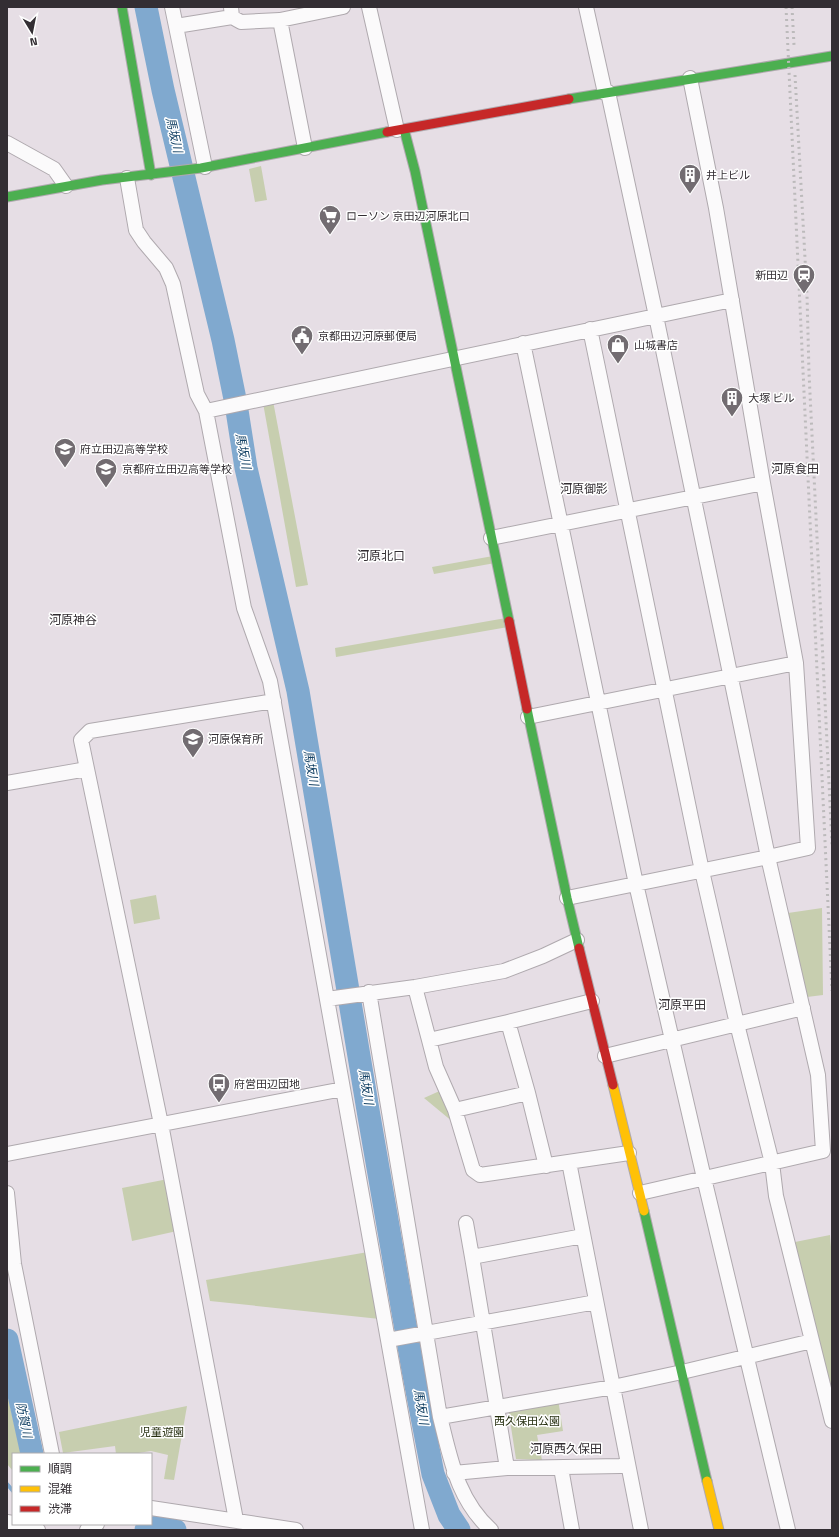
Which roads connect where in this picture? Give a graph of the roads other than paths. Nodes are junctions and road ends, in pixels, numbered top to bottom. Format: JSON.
{"nodes":[{"id":1,"x":122,"y":7,"type":"edge"},
{"id":2,"x":172,"y":7,"type":"edge"},
{"id":3,"x":343,"y":7,"type":"edge"},
{"id":4,"x":369,"y":7,"type":"edge"},
{"id":5,"x":586,"y":7,"type":"edge"},
{"id":6,"x":232,"y":12,"type":"edge"},
{"id":7,"x":280,"y":20,"type":"junction"},
{"id":8,"x":176,"y":26,"type":"junction"},
{"id":9,"x":832,"y":56,"type":"edge"},
{"id":10,"x":690,"y":78,"type":"junction"},
{"id":11,"x":607,"y":92,"type":"junction"},
{"id":12,"x":400,"y":130,"type":"junction"},
{"id":13,"x":7,"y":143,"type":"edge"},
{"id":14,"x":304,"y":148,"type":"junction"},
{"id":15,"x":203,"y":167,"type":"junction"},
{"id":16,"x":151,"y":175,"type":"junction"},
{"id":17,"x":127,"y":178,"type":"junction"},
{"id":18,"x":66,"y":186,"type":"junction"},
{"id":19,"x":7,"y":197,"type":"edge"},
{"id":20,"x":732,"y":300,"type":"junction"},
{"id":21,"x":656,"y":316,"type":"junction"},
{"id":22,"x":590,"y":329,"type":"junction"},
{"id":23,"x":523,"y":343,"type":"junction"},
{"id":24,"x":453,"y":358,"type":"junction"},
{"id":25,"x":206,"y":411,"type":"junction"},
{"id":26,"x":763,"y":483,"type":"junction"},
{"id":27,"x":693,"y":497,"type":"junction"},
{"id":28,"x":628,"y":510,"type":"junction"},
{"id":29,"x":561,"y":524,"type":"junction"},
{"id":30,"x":491,"y":538,"type":"junction"},
{"id":31,"x":796,"y":663,"type":"junction"},
{"id":32,"x":730,"y":677,"type":"junction"},
{"id":33,"x":665,"y":690,"type":"junction"},
{"id":34,"x":274,"y":701,"type":"junction"},
{"id":35,"x":599,"y":703,"type":"junction"},
{"id":36,"x":528,"y":717,"type":"junction"},
{"id":37,"x":87,"y":768,"type":"junction"},
{"id":38,"x":7,"y":783,"type":"edge"},
{"id":39,"x":768,"y":857,"type":"junction"},
{"id":40,"x":702,"y":871,"type":"junction"},
{"id":41,"x":636,"y":884,"type":"junction"},
{"id":42,"x":567,"y":898,"type":"junction"},
{"id":43,"x":577,"y":940,"type":"junction"},
{"id":44,"x":415,"y":987,"type":"junction"},
{"id":45,"x":364,"y":993,"type":"junction"},
{"id":46,"x":330,"y":998,"type":"junction"},
{"id":47,"x":592,"y":1001,"type":"junction"},
{"id":48,"x":803,"y":1008,"type":"junction"},
{"id":49,"x":508,"y":1022,"type":"junction"},
{"id":50,"x":737,"y":1024,"type":"junction"},
{"id":51,"x":672,"y":1039,"type":"junction"},
{"id":52,"x":428,"y":1040,"type":"junction"},
{"id":53,"x":605,"y":1056,"type":"junction"},
{"id":54,"x":343,"y":1089,"type":"junction"},
{"id":55,"x":528,"y":1093,"type":"junction"},
{"id":56,"x":456,"y":1110,"type":"junction"},
{"id":57,"x":161,"y":1124,"type":"junction"},
{"id":58,"x":629,"y":1153,"type":"junction"},
{"id":59,"x":7,"y":1154,"type":"edge"},
{"id":60,"x":569,"y":1162,"type":"junction"},
{"id":61,"x":772,"y":1163,"type":"junction"},
{"id":62,"x":546,"y":1166,"type":"junction"},
{"id":63,"x":704,"y":1178,"type":"junction"},
{"id":64,"x":640,"y":1193,"type":"junction"},
{"id":65,"x":7,"y":1194,"type":"edge"},
{"id":66,"x":466,"y":1223,"type":"dead end"},
{"id":67,"x":583,"y":1236,"type":"junction"},
{"id":68,"x":472,"y":1257,"type":"junction"},
{"id":69,"x":596,"y":1302,"type":"junction"},
{"id":70,"x":483,"y":1323,"type":"junction"},
{"id":71,"x":421,"y":1334,"type":"junction"},
{"id":72,"x":393,"y":1339,"type":"junction"},
{"id":73,"x":812,"y":1341,"type":"junction"},
{"id":74,"x":747,"y":1357,"type":"junction"},
{"id":75,"x":682,"y":1372,"type":"junction"},
{"id":76,"x":613,"y":1387,"type":"junction"},
{"id":77,"x":497,"y":1408,"type":"junction"},
{"id":78,"x":440,"y":1417,"type":"junction"},
{"id":79,"x":832,"y":1421,"type":"edge"},
{"id":80,"x":52,"y":1453,"type":"edge"},
{"id":81,"x":628,"y":1465,"type":"junction"},
{"id":82,"x":507,"y":1468,"type":"junction"},
{"id":83,"x":561,"y":1468,"type":"junction"},
{"id":84,"x":454,"y":1473,"type":"junction"},
{"id":85,"x":152,"y":1508,"type":"edge"},
{"id":86,"x":236,"y":1520,"type":"junction"},
{"id":87,"x":22,"y":1525,"type":"edge"},
{"id":88,"x":38,"y":1530,"type":"edge"},
{"id":89,"x":296,"y":1530,"type":"edge"},
{"id":90,"x":422,"y":1530,"type":"edge"},
{"id":91,"x":490,"y":1530,"type":"edge"},
{"id":92,"x":572,"y":1530,"type":"edge"},
{"id":93,"x":641,"y":1530,"type":"edge"},
{"id":94,"x":719,"y":1530,"type":"edge"},
{"id":95,"x":788,"y":1530,"type":"edge"}],
"edges":[{"from":1,"to":16,"type":"street"},
{"from":2,"to":8,"type":"street"},
{"from":3,"to":7,"type":"street"},
{"from":4,"to":12,"type":"street"},
{"from":5,"to":11,"type":"street"},
{"from":6,"to":7,"type":"street"},
{"from":6,"to":8,"type":"street"},
{"from":7,"to":14,"type":"street"},
{"from":8,"to":15,"type":"street"},
{"from":9,"to":10,"type":"street"},
{"from":10,"to":11,"type":"street"},
{"from":10,"to":20,"type":"street"},
{"from":11,"to":12,"type":"street"},
{"from":11,"to":21,"type":"street"},
{"from":12,"to":14,"type":"street"},
{"from":12,"to":24,"type":"street"},
{"from":13,"to":18,"type":"street"},
{"from":14,"to":15,"type":"street"},
{"from":15,"to":16,"type":"street"},
{"from":16,"to":17,"type":"street"},
{"from":17,"to":18,"type":"street"},
{"from":17,"to":25,"type":"street"},
{"from":18,"to":19,"type":"street"},
{"from":20,"to":21,"type":"street"},
{"from":20,"to":26,"type":"street"},
{"from":21,"to":22,"type":"street"},
{"from":21,"to":27,"type":"street"},
{"from":22,"to":23,"type":"street"},
{"from":22,"to":28,"type":"street"},
{"from":23,"to":24,"type":"street"},
{"from":23,"to":29,"type":"street"},
{"from":24,"to":25,"type":"street"},
{"from":24,"to":30,"type":"street"},
{"from":25,"to":34,"type":"street"},
{"from":26,"to":27,"type":"street"},
{"from":26,"to":31,"type":"street"},
{"from":27,"to":28,"type":"street"},
{"from":27,"to":32,"type":"street"},
{"from":28,"to":29,"type":"street"},
{"from":28,"to":33,"type":"street"},
{"from":29,"to":30,"type":"street"},
{"from":29,"to":35,"type":"street"},
{"from":30,"to":36,"type":"street"},
{"from":31,"to":32,"type":"street"},
{"from":31,"to":39,"type":"street"},
{"from":32,"to":33,"type":"street"},
{"from":32,"to":39,"type":"street"},
{"from":33,"to":35,"type":"street"},
{"from":33,"to":40,"type":"street"},
{"from":34,"to":37,"type":"street"},
{"from":34,"to":46,"type":"street"},
{"from":35,"to":36,"type":"street"},
{"from":35,"to":41,"type":"street"},
{"from":36,"to":42,"type":"street"},
{"from":37,"to":38,"type":"street"},
{"from":37,"to":57,"type":"street"},
{"from":39,"to":40,"type":"street"},
{"from":39,"to":48,"type":"street"},
{"from":40,"to":41,"type":"street"},
{"from":40,"to":50,"type":"street"},
{"from":41,"to":42,"type":"street"},
{"from":41,"to":51,"type":"street"},
{"from":42,"to":43,"type":"street"},
{"from":43,"to":44,"type":"street"},
{"from":43,"to":47,"type":"street"},
{"from":44,"to":45,"type":"street"},
{"from":44,"to":52,"type":"street"},
{"from":45,"to":46,"type":"street"},
{"from":45,"to":71,"type":"street"},
{"from":46,"to":54,"type":"street"},
{"from":47,"to":49,"type":"street"},
{"from":47,"to":53,"type":"street"},
{"from":48,"to":50,"type":"street"},
{"from":48,"to":61,"type":"street"},
{"from":49,"to":52,"type":"street"},
{"from":49,"to":55,"type":"street"},
{"from":50,"to":51,"type":"street"},
{"from":50,"to":61,"type":"street"},
{"from":51,"to":53,"type":"street"},
{"from":51,"to":63,"type":"street"},
{"from":52,"to":56,"type":"street"},
{"from":53,"to":58,"type":"street"},
{"from":54,"to":57,"type":"street"},
{"from":54,"to":72,"type":"street"},
{"from":55,"to":56,"type":"street"},
{"from":55,"to":62,"type":"street"},
{"from":56,"to":62,"type":"street"},
{"from":57,"to":59,"type":"street"},
{"from":57,"to":86,"type":"street"},
{"from":58,"to":60,"type":"street"},
{"from":58,"to":64,"type":"street"},
{"from":60,"to":62,"type":"street"},
{"from":60,"to":67,"type":"street"},
{"from":61,"to":63,"type":"street"},
{"from":61,"to":73,"type":"street"},
{"from":63,"to":64,"type":"street"},
{"from":63,"to":74,"type":"street"},
{"from":64,"to":75,"type":"street"},
{"from":65,"to":80,"type":"street"},
{"from":66,"to":68,"type":"street"},
{"from":67,"to":68,"type":"street"},
{"from":67,"to":69,"type":"street"},
{"from":68,"to":70,"type":"street"},
{"from":69,"to":70,"type":"street"},
{"from":69,"to":76,"type":"street"},
{"from":70,"to":71,"type":"street"},
{"from":70,"to":77,"type":"street"},
{"from":71,"to":72,"type":"street"},
{"from":71,"to":78,"type":"street"},
{"from":72,"to":90,"type":"street"},
{"from":73,"to":74,"type":"street"},
{"from":73,"to":79,"type":"street"},
{"from":74,"to":75,"type":"street"},
{"from":74,"to":95,"type":"street"},
{"from":75,"to":76,"type":"street"},
{"from":75,"to":94,"type":"street"},
{"from":76,"to":77,"type":"street"},
{"from":76,"to":81,"type":"street"},
{"from":77,"to":78,"type":"street"},
{"from":77,"to":82,"type":"street"},
{"from":78,"to":84,"type":"street"},
{"from":81,"to":83,"type":"street"},
{"from":81,"to":93,"type":"street"},
{"from":82,"to":83,"type":"street"},
{"from":82,"to":84,"type":"street"},
{"from":83,"to":92,"type":"street"},
{"from":84,"to":91,"type":"street"},
{"from":85,"to":86,"type":"street"},
{"from":86,"to":89,"type":"street"},
{"from":87,"to":88,"type":"street"}]}
